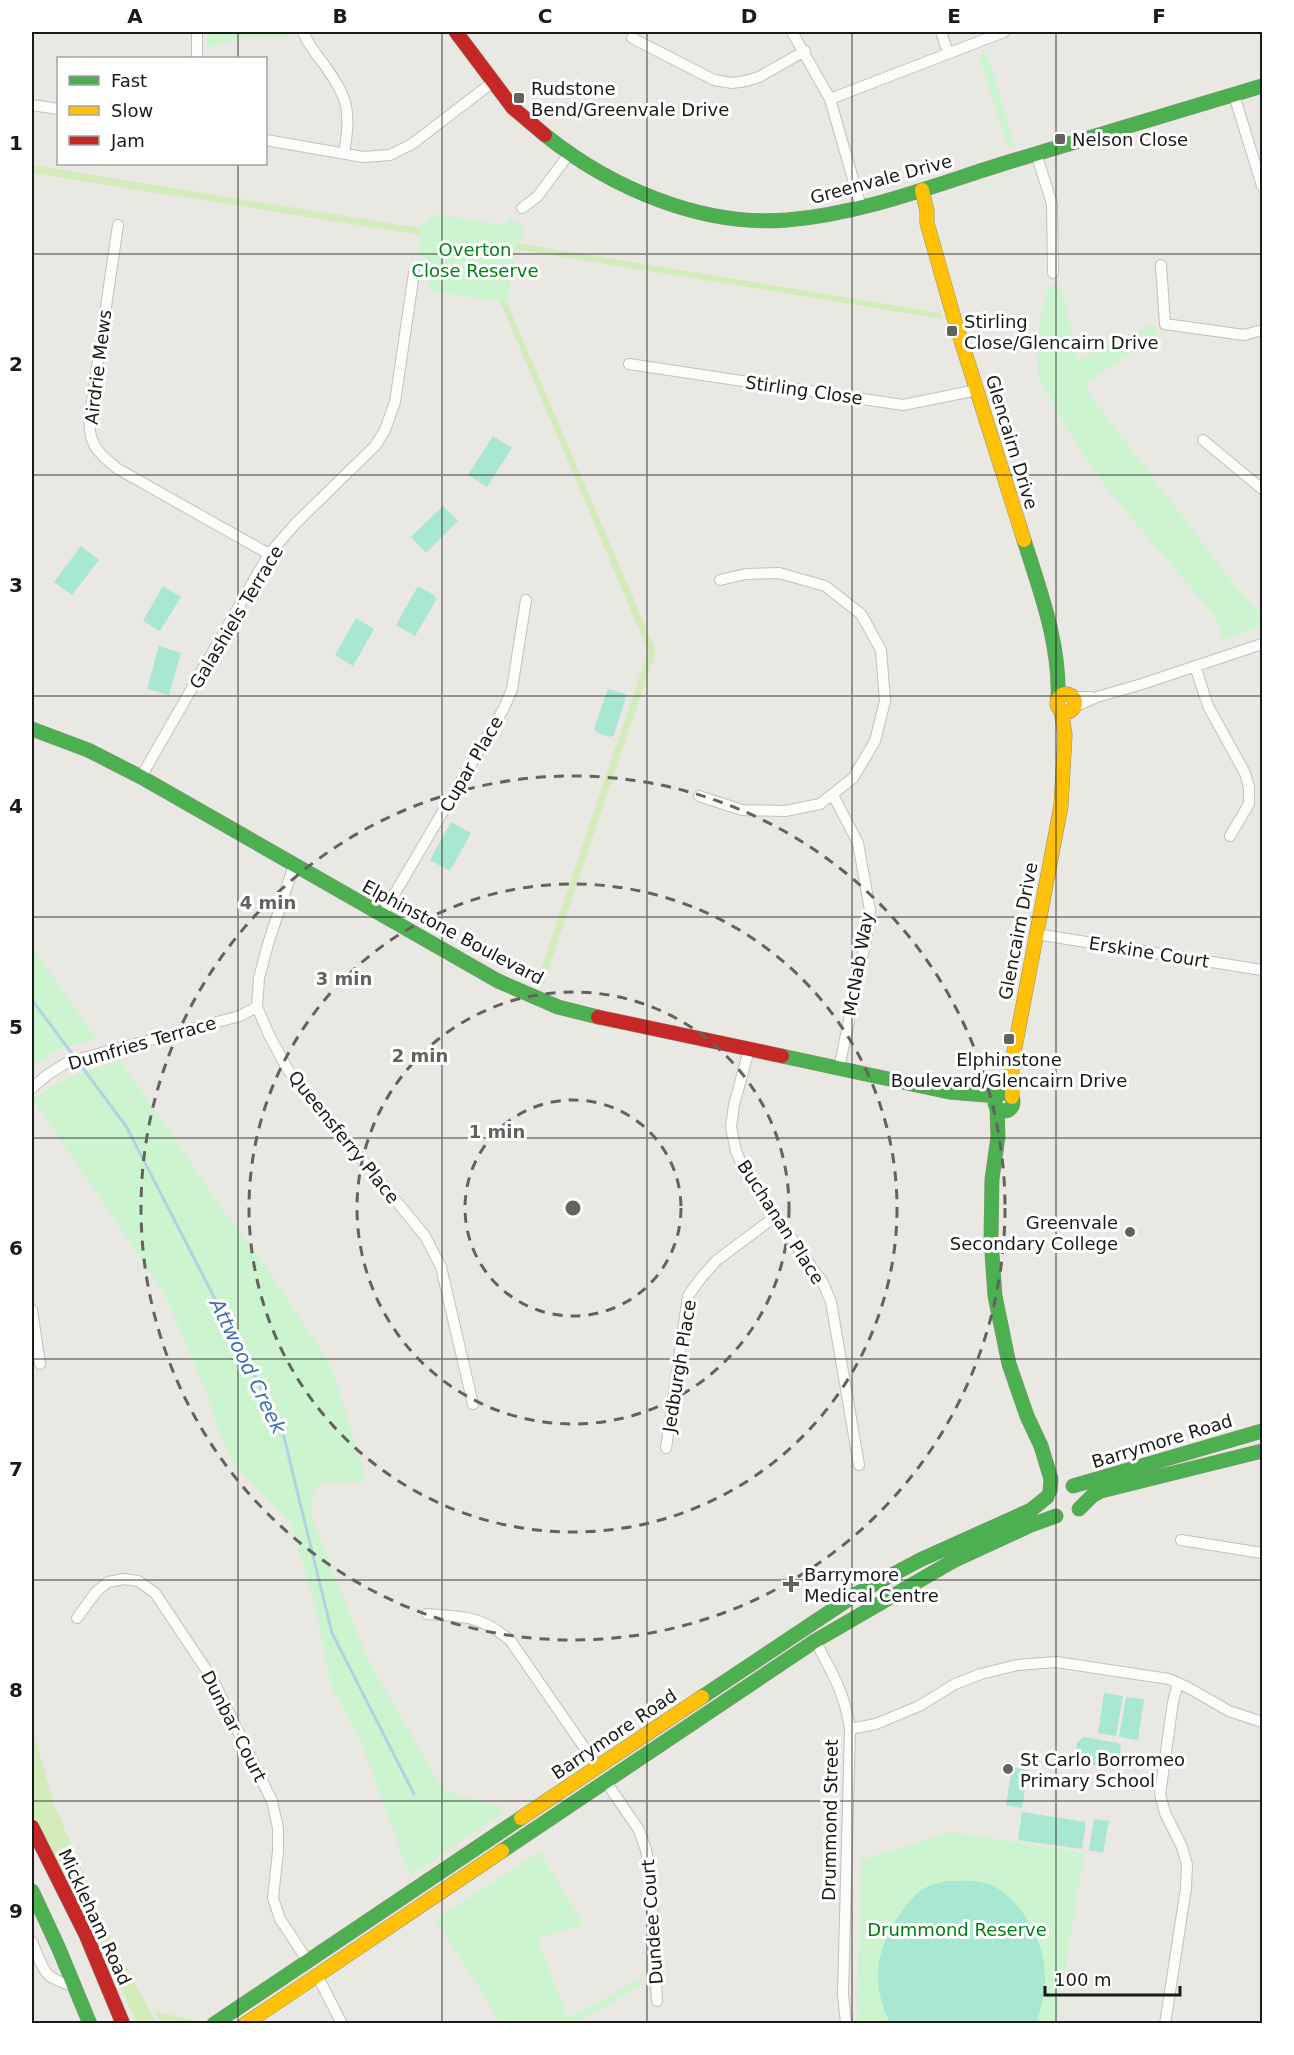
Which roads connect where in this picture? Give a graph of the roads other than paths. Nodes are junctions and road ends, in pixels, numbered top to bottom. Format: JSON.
{"nodes":[{"id":1,"x":197,"y":32,"type":"edge"},
{"id":2,"x":303,"y":32,"type":"edge"},
{"id":3,"x":456,"y":32,"type":"edge"},
{"id":4,"x":792,"y":32,"type":"edge"},
{"id":5,"x":941,"y":32,"type":"edge"},
{"id":6,"x":1005,"y":32,"type":"edge"},
{"id":7,"x":632,"y":38,"type":"dead end"},
{"id":8,"x":805,"y":51,"type":"junction"},
{"id":9,"x":948,"y":52,"type":"junction"},
{"id":10,"x":197,"y":57,"type":"edge"},
{"id":11,"x":493,"y":82,"type":"junction"},
{"id":12,"x":1263,"y":86,"type":"edge"},
{"id":13,"x":1234,"y":94,"type":"junction"},
{"id":14,"x":830,"y":99,"type":"junction"},
{"id":15,"x":32,"y":105,"type":"edge"},
{"id":16,"x":57,"y":110,"type":"edge"},
{"id":17,"x":267,"y":140,"type":"edge"},
{"id":18,"x":1036,"y":153,"type":"junction"},
{"id":19,"x":344,"y":154,"type":"junction"},
{"id":20,"x":569,"y":154,"type":"junction"},
{"id":21,"x":1263,"y":186,"type":"edge"},
{"id":22,"x":917,"y":191,"type":"junction"},
{"id":23,"x":861,"y":207,"type":"junction"},
{"id":24,"x":522,"y":208,"type":"dead end"},
{"id":25,"x":118,"y":225,"type":"dead end"},
{"id":26,"x":1161,"y":266,"type":"dead end"},
{"id":27,"x":414,"y":273,"type":"dead end"},
{"id":28,"x":1053,"y":273,"type":"dead end"},
{"id":29,"x":1263,"y":330,"type":"edge"},
{"id":30,"x":629,"y":364,"type":"dead end"},
{"id":31,"x":977,"y":390,"type":"junction"},
{"id":32,"x":1203,"y":440,"type":"dead end"},
{"id":33,"x":1263,"y":489,"type":"edge"},
{"id":34,"x":269,"y":554,"type":"junction"},
{"id":35,"x":720,"y":580,"type":"dead end"},
{"id":36,"x":526,"y":600,"type":"dead end"},
{"id":37,"x":1263,"y":644,"type":"edge"},
{"id":38,"x":1195,"y":666,"type":"junction"},
{"id":39,"x":1068,"y":702,"type":"junction"},
{"id":40,"x":32,"y":729,"type":"edge"},
{"id":41,"x":141,"y":777,"type":"junction"},
{"id":42,"x":833,"y":795,"type":"junction"},
{"id":43,"x":699,"y":796,"type":"dead end"},
{"id":44,"x":1230,"y":836,"type":"dead end"},
{"id":45,"x":294,"y":865,"type":"junction"},
{"id":46,"x":382,"y":915,"type":"junction"},
{"id":47,"x":1036,"y":934,"type":"junction"},
{"id":48,"x":1263,"y":970,"type":"edge"},
{"id":49,"x":257,"y":1007,"type":"junction"},
{"id":50,"x":749,"y":1050,"type":"junction"},
{"id":51,"x":839,"y":1068,"type":"junction"},
{"id":52,"x":32,"y":1088,"type":"edge"},
{"id":53,"x":1002,"y":1102,"type":"junction"},
{"id":54,"x":776,"y":1216,"type":"junction"},
{"id":55,"x":32,"y":1310,"type":"edge"},
{"id":56,"x":40,"y":1364,"type":"dead end"},
{"id":57,"x":473,"y":1404,"type":"dead end"},
{"id":58,"x":1263,"y":1431,"type":"edge"},
{"id":59,"x":666,"y":1448,"type":"dead end"},
{"id":60,"x":1263,"y":1451,"type":"edge"},
{"id":61,"x":1046,"y":1460,"type":"junction"},
{"id":62,"x":859,"y":1465,"type":"dead end"},
{"id":63,"x":1069,"y":1485,"type":"junction"},
{"id":64,"x":1048,"y":1494,"type":"junction"},
{"id":65,"x":1079,"y":1509,"type":"junction"},
{"id":66,"x":1056,"y":1516,"type":"junction"},
{"id":67,"x":1181,"y":1540,"type":"dead end"},
{"id":68,"x":1263,"y":1553,"type":"edge"},
{"id":69,"x":427,"y":1614,"type":"dead end"},
{"id":70,"x":77,"y":1618,"type":"dead end"},
{"id":71,"x":807,"y":1627,"type":"junction"},
{"id":72,"x":815,"y":1641,"type":"junction"},
{"id":73,"x":1178,"y":1683,"type":"junction"},
{"id":74,"x":1263,"y":1722,"type":"edge"},
{"id":75,"x":850,"y":1729,"type":"junction"},
{"id":76,"x":597,"y":1766,"type":"junction"},
{"id":77,"x":606,"y":1782,"type":"junction"},
{"id":78,"x":32,"y":1827,"type":"edge"},
{"id":79,"x":32,"y":1890,"type":"edge"},
{"id":80,"x":32,"y":1942,"type":"edge"},
{"id":81,"x":307,"y":1960,"type":"junction"},
{"id":82,"x":37,"y":1965,"type":"edge"},
{"id":83,"x":317,"y":1976,"type":"junction"},
{"id":84,"x":75,"y":1986,"type":"junction"},
{"id":85,"x":657,"y":2001,"type":"dead end"},
{"id":86,"x":118,"y":2010,"type":"junction"},
{"id":87,"x":90,"y":2024,"type":"edge"},
{"id":88,"x":123,"y":2024,"type":"edge"},
{"id":89,"x":129,"y":2024,"type":"edge"},
{"id":90,"x":214,"y":2024,"type":"edge"},
{"id":91,"x":245,"y":2024,"type":"edge"},
{"id":92,"x":342,"y":2024,"type":"edge"},
{"id":93,"x":846,"y":2024,"type":"edge"},
{"id":94,"x":1165,"y":2024,"type":"edge"}],
"edges":[{"from":1,"to":10,"type":"street"},
{"from":2,"to":19,"type":"street"},
{"from":3,"to":11,"type":"street","name":"Greenvale Drive"},
{"from":4,"to":8,"type":"street"},
{"from":5,"to":9,"type":"street"},
{"from":6,"to":9,"type":"street"},
{"from":7,"to":8,"type":"street"},
{"from":8,"to":14,"type":"street"},
{"from":9,"to":14,"type":"street"},
{"from":11,"to":19,"type":"street"},
{"from":11,"to":20,"type":"street","name":"Greenvale Drive"},
{"from":12,"to":13,"type":"street","name":"Greenvale Drive"},
{"from":13,"to":18,"type":"street","name":"Greenvale Drive"},
{"from":13,"to":21,"type":"street"},
{"from":14,"to":23,"type":"street"},
{"from":15,"to":16,"type":"street"},
{"from":17,"to":19,"type":"street"},
{"from":18,"to":22,"type":"street","name":"Greenvale Drive"},
{"from":18,"to":28,"type":"street"},
{"from":20,"to":23,"type":"street","name":"Greenvale Drive"},
{"from":20,"to":24,"type":"street"},
{"from":22,"to":23,"type":"street","name":"Greenvale Drive"},
{"from":22,"to":31,"type":"street","name":"Glencairn Drive"},
{"from":25,"to":34,"type":"street","name":"Airdrie Mews"},
{"from":26,"to":29,"type":"street"},
{"from":27,"to":34,"type":"street","name":"Galashiels Terrace"},
{"from":30,"to":31,"type":"street","name":"Stirling Close"},
{"from":31,"to":39,"type":"street","name":"Glencairn Drive"},
{"from":32,"to":33,"type":"street"},
{"from":34,"to":41,"type":"street","name":"Galashiels Terrace"},
{"from":35,"to":42,"type":"street"},
{"from":36,"to":46,"type":"street","name":"Cupar Place"},
{"from":37,"to":38,"type":"street"},
{"from":38,"to":39,"type":"street"},
{"from":38,"to":44,"type":"street"},
{"from":39,"to":47,"type":"street","name":"Glencairn Drive"},
{"from":40,"to":41,"type":"street","name":"Elphinstone Boulevard"},
{"from":41,"to":45,"type":"street","name":"Elphinstone Boulevard"},
{"from":42,"to":43,"type":"street"},
{"from":42,"to":51,"type":"street","name":"McNab Way"},
{"from":45,"to":46,"type":"street","name":"Elphinstone Boulevard"},
{"from":45,"to":49,"type":"street","name":"Queensferry Place"},
{"from":46,"to":50,"type":"street","name":"Elphinstone Boulevard"},
{"from":47,"to":48,"type":"street","name":"Erskine Court"},
{"from":47,"to":53,"type":"street","name":"Glencairn Drive"},
{"from":49,"to":52,"type":"street","name":"Dumfries Terrace"},
{"from":49,"to":57,"type":"street","name":"Queensferry Place"},
{"from":50,"to":51,"type":"street","name":"Elphinstone Boulevard"},
{"from":50,"to":54,"type":"street","name":"Buchanan Place"},
{"from":51,"to":53,"type":"street","name":"Elphinstone Boulevard"},
{"from":53,"to":61,"type":"street","name":"Glencairn Drive"},
{"from":54,"to":59,"type":"street","name":"Jedburgh Place"},
{"from":54,"to":62,"type":"street","name":"Buchanan Place"},
{"from":55,"to":56,"type":"street"},
{"from":58,"to":63,"type":"street","name":"Barrymore Road"},
{"from":60,"to":65,"type":"street","name":"Barrymore Road"},
{"from":61,"to":63,"type":"street","name":"Glencairn Drive"},
{"from":61,"to":64,"type":"street","name":"Glencairn Drive"},
{"from":63,"to":64,"type":"street"},
{"from":63,"to":65,"type":"street"},
{"from":64,"to":66,"type":"street"},
{"from":64,"to":71,"type":"street","name":"Barrymore Road"},
{"from":65,"to":66,"type":"street"},
{"from":66,"to":72,"type":"street","name":"Barrymore Road"},
{"from":67,"to":68,"type":"street"},
{"from":69,"to":76,"type":"street"},
{"from":70,"to":81,"type":"street","name":"Dunbar Court"},
{"from":71,"to":72,"type":"street","name":"Drummond Street"},
{"from":71,"to":76,"type":"street","name":"Barrymore Road"},
{"from":72,"to":75,"type":"street","name":"Drummond Street"},
{"from":72,"to":77,"type":"street","name":"Barrymore Road"},
{"from":73,"to":74,"type":"street"},
{"from":73,"to":75,"type":"street"},
{"from":73,"to":94,"type":"street"},
{"from":75,"to":93,"type":"street","name":"Drummond Street"},
{"from":76,"to":77,"type":"street"},
{"from":76,"to":81,"type":"street","name":"Barrymore Road"},
{"from":77,"to":83,"type":"street","name":"Barrymore Road"},
{"from":77,"to":85,"type":"street","name":"Dundee Court"},
{"from":78,"to":86,"type":"street","name":"Mickleham Road"},
{"from":79,"to":84,"type":"street"},
{"from":80,"to":82,"type":"street"},
{"from":81,"to":83,"type":"street"},
{"from":81,"to":90,"type":"street","name":"Barrymore Road"},
{"from":82,"to":84,"type":"street"},
{"from":83,"to":91,"type":"street","name":"Barrymore Road"},
{"from":83,"to":92,"type":"street"},
{"from":84,"to":87,"type":"street"},
{"from":86,"to":88,"type":"street","name":"Mickleham Road"},
{"from":86,"to":89,"type":"street"}]}
